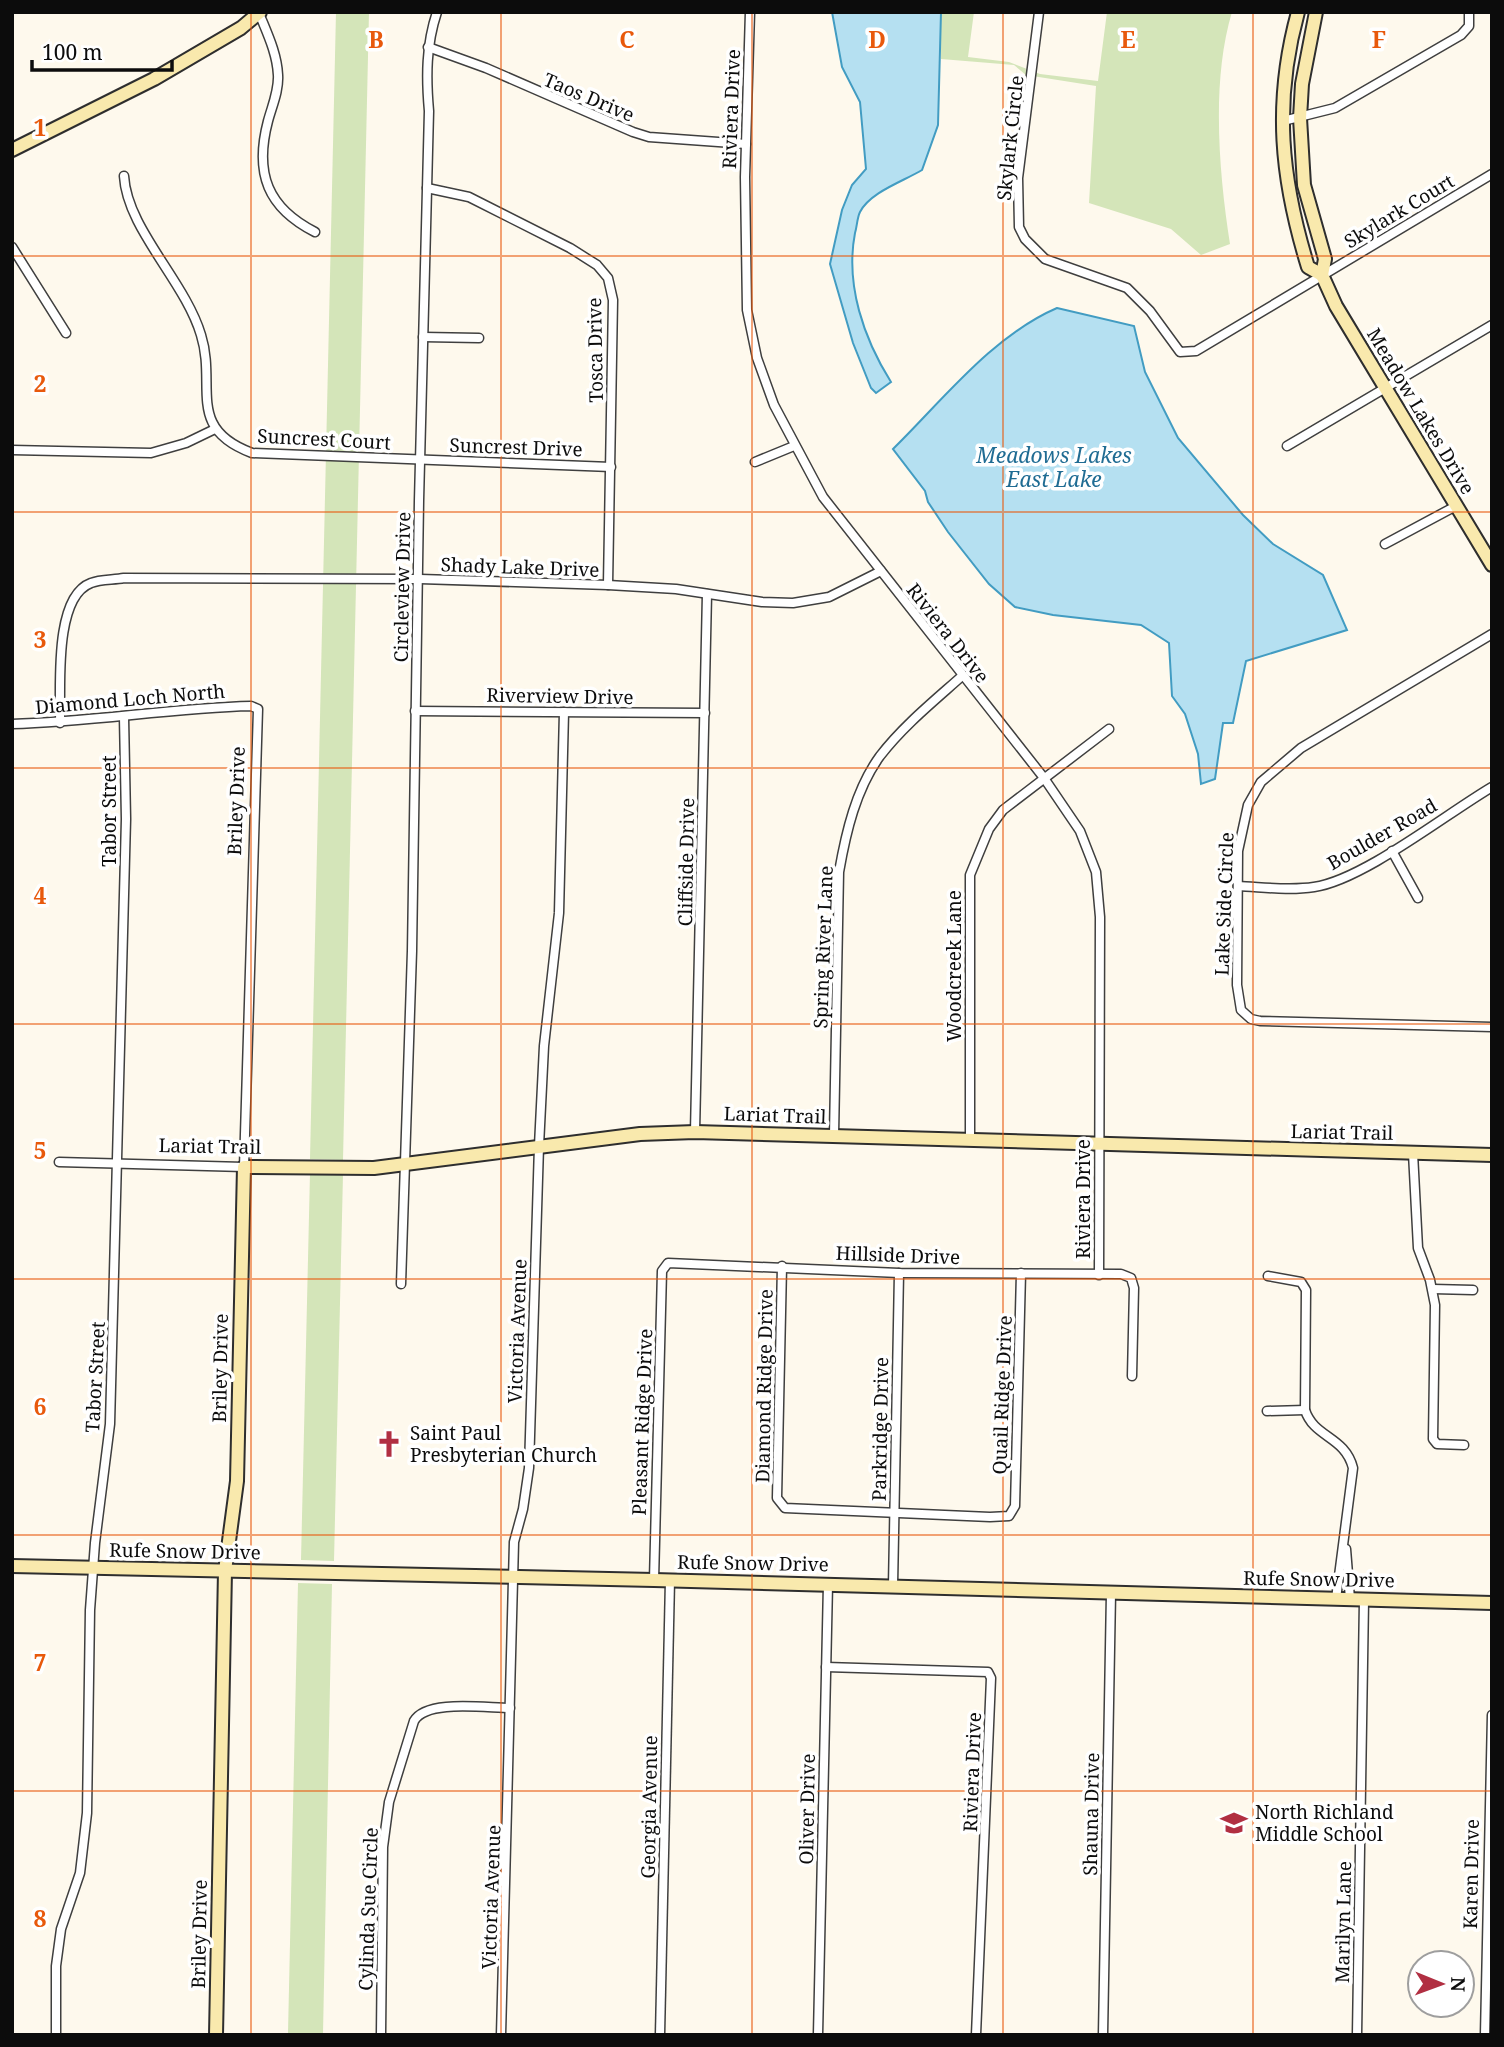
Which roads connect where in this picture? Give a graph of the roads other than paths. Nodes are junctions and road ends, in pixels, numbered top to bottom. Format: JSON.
{"nodes":[{"id":1,"x":437,"y":12,"type":"edge"},
{"id":2,"x":750,"y":12,"type":"edge"},
{"id":3,"x":1040,"y":12,"type":"edge"},
{"id":4,"x":1298,"y":12,"type":"edge"},
{"id":5,"x":1316,"y":12,"type":"edge"},
{"id":6,"x":1469,"y":12,"type":"edge"},
{"id":7,"x":259,"y":13,"type":"edge"},
{"id":8,"x":428,"y":47,"type":"junction"},
{"id":9,"x":1300,"y":118,"type":"junction"},
{"id":10,"x":1283,"y":121,"type":"junction"},
{"id":11,"x":746,"y":144,"type":"junction"},
{"id":12,"x":12,"y":150,"type":"edge"},
{"id":13,"x":1492,"y":174,"type":"edge"},
{"id":14,"x":124,"y":176,"type":"dead end"},
{"id":15,"x":427,"y":188,"type":"junction"},
{"id":16,"x":315,"y":232,"type":"dead end"},
{"id":17,"x":12,"y":247,"type":"edge"},
{"id":18,"x":1322,"y":275,"type":"junction"},
{"id":19,"x":1492,"y":326,"type":"edge"},
{"id":20,"x":66,"y":333,"type":"dead end"},
{"id":21,"x":424,"y":337,"type":"junction"},
{"id":22,"x":479,"y":338,"type":"dead end"},
{"id":23,"x":1385,"y":391,"type":"junction"},
{"id":24,"x":215,"y":429,"type":"junction"},
{"id":25,"x":794,"y":446,"type":"junction"},
{"id":26,"x":1286,"y":446,"type":"dead end"},
{"id":27,"x":12,"y":450,"type":"edge"},
{"id":28,"x":420,"y":460,"type":"junction"},
{"id":29,"x":755,"y":462,"type":"dead end"},
{"id":30,"x":611,"y":467,"type":"junction"},
{"id":31,"x":1456,"y":506,"type":"junction"},
{"id":32,"x":1385,"y":544,"type":"dead end"},
{"id":33,"x":1492,"y":565,"type":"edge"},
{"id":34,"x":881,"y":571,"type":"junction"},
{"id":35,"x":419,"y":579,"type":"junction"},
{"id":36,"x":608,"y":585,"type":"junction"},
{"id":37,"x":707,"y":594,"type":"junction"},
{"id":38,"x":1492,"y":634,"type":"edge"},
{"id":39,"x":962,"y":676,"type":"junction"},
{"id":40,"x":251,"y":706,"type":"joint"},
{"id":41,"x":415,"y":711,"type":"junction"},
{"id":42,"x":564,"y":712,"type":"junction"},
{"id":43,"x":705,"y":713,"type":"junction"},
{"id":44,"x":124,"y":717,"type":"junction"},
{"id":45,"x":60,"y":723,"type":"junction"},
{"id":46,"x":12,"y":724,"type":"edge"},
{"id":47,"x":1109,"y":729,"type":"dead end"},
{"id":48,"x":1044,"y":778,"type":"junction"},
{"id":49,"x":1492,"y":787,"type":"edge"},
{"id":50,"x":1392,"y":851,"type":"junction"},
{"id":51,"x":1238,"y":886,"type":"junction"},
{"id":52,"x":1418,"y":898,"type":"dead end"},
{"id":53,"x":1492,"y":1027,"type":"edge"},
{"id":54,"x":695,"y":1132,"type":"junction"},
{"id":55,"x":834,"y":1135,"type":"junction"},
{"id":56,"x":970,"y":1140,"type":"junction"},
{"id":57,"x":1098,"y":1145,"type":"junction"},
{"id":58,"x":539,"y":1146,"type":"junction"},
{"id":59,"x":1413,"y":1153,"type":"junction"},
{"id":60,"x":1492,"y":1155,"type":"edge"},
{"id":61,"x":60,"y":1162,"type":"dead end"},
{"id":62,"x":118,"y":1163,"type":"junction"},
{"id":63,"x":404,"y":1163,"type":"junction"},
{"id":64,"x":244,"y":1167,"type":"junction"},
{"id":65,"x":663,"y":1265,"type":"joint"},
{"id":66,"x":782,"y":1266,"type":"junction"},
{"id":67,"x":899,"y":1273,"type":"junction"},
{"id":68,"x":1021,"y":1273,"type":"junction"},
{"id":69,"x":1099,"y":1275,"type":"junction"},
{"id":70,"x":1268,"y":1276,"type":"dead end"},
{"id":71,"x":401,"y":1284,"type":"dead end"},
{"id":72,"x":1433,"y":1289,"type":"junction"},
{"id":73,"x":1473,"y":1290,"type":"dead end"},
{"id":74,"x":1132,"y":1376,"type":"dead end"},
{"id":75,"x":1306,"y":1410,"type":"junction"},
{"id":76,"x":1267,"y":1411,"type":"dead end"},
{"id":77,"x":1464,"y":1445,"type":"dead end"},
{"id":78,"x":894,"y":1513,"type":"junction"},
{"id":79,"x":1344,"y":1536,"type":"junction"},
{"id":80,"x":12,"y":1566,"type":"edge"},
{"id":81,"x":94,"y":1569,"type":"junction"},
{"id":82,"x":225,"y":1571,"type":"junction"},
{"id":83,"x":512,"y":1576,"type":"junction"},
{"id":84,"x":654,"y":1580,"type":"junction"},
{"id":85,"x":670,"y":1580,"type":"junction"},
{"id":86,"x":828,"y":1584,"type":"junction"},
{"id":87,"x":894,"y":1586,"type":"junction"},
{"id":88,"x":1111,"y":1593,"type":"junction"},
{"id":89,"x":1336,"y":1599,"type":"junction"},
{"id":90,"x":1357,"y":1600,"type":"junction"},
{"id":91,"x":1492,"y":1603,"type":"edge"},
{"id":92,"x":826,"y":1667,"type":"junction"},
{"id":93,"x":510,"y":1708,"type":"junction"},
{"id":94,"x":1492,"y":1715,"type":"edge"},
{"id":95,"x":1490,"y":1835,"type":"edge"},
{"id":96,"x":1489,"y":1959,"type":"edge"},
{"id":97,"x":56,"y":2035,"type":"edge"},
{"id":98,"x":216,"y":2035,"type":"edge"},
{"id":99,"x":381,"y":2035,"type":"edge"},
{"id":100,"x":501,"y":2035,"type":"edge"},
{"id":101,"x":660,"y":2035,"type":"edge"},
{"id":102,"x":818,"y":2035,"type":"edge"},
{"id":103,"x":976,"y":2035,"type":"edge"},
{"id":104,"x":1103,"y":2035,"type":"edge"},
{"id":105,"x":1357,"y":2035,"type":"edge"},
{"id":106,"x":1485,"y":2035,"type":"edge"}],
"edges":[{"from":1,"to":8,"type":"street","name":"Circleview Drive"},
{"from":2,"to":11,"type":"street","name":"Riviera Drive"},
{"from":3,"to":18,"type":"street","name":"Skylark Circle"},
{"from":4,"to":10,"type":"street","name":"Meadow Lakes Drive"},
{"from":5,"to":9,"type":"street","name":"Meadow Lakes Drive"},
{"from":6,"to":9,"type":"street"},
{"from":7,"to":12,"type":"street"},
{"from":7,"to":16,"type":"street"},
{"from":8,"to":11,"type":"street","name":"Taos Drive"},
{"from":8,"to":15,"type":"street","name":"Circleview Drive"},
{"from":9,"to":10,"type":"street"},
{"from":9,"to":18,"type":"street","name":"Meadow Lakes Drive"},
{"from":10,"to":18,"type":"street","name":"Meadow Lakes Drive"},
{"from":11,"to":25,"type":"street","name":"Riviera Drive"},
{"from":13,"to":18,"type":"street","name":"Skylark Court"},
{"from":14,"to":24,"type":"street"},
{"from":15,"to":21,"type":"street","name":"Circleview Drive"},
{"from":15,"to":30,"type":"street","name":"Tosca Drive"},
{"from":17,"to":20,"type":"street"},
{"from":18,"to":23,"type":"street","name":"Meadow Lakes Drive"},
{"from":19,"to":23,"type":"street"},
{"from":21,"to":22,"type":"street"},
{"from":21,"to":28,"type":"street","name":"Circleview Drive"},
{"from":23,"to":26,"type":"street"},
{"from":23,"to":31,"type":"street","name":"Meadow Lakes Drive"},
{"from":24,"to":27,"type":"street"},
{"from":24,"to":28,"type":"street","name":"Suncrest Court"},
{"from":25,"to":29,"type":"street"},
{"from":25,"to":34,"type":"street","name":"Riviera Drive"},
{"from":28,"to":30,"type":"street","name":"Suncrest Drive"},
{"from":28,"to":35,"type":"street","name":"Circleview Drive"},
{"from":30,"to":36,"type":"street","name":"Tosca Drive"},
{"from":31,"to":32,"type":"street"},
{"from":31,"to":33,"type":"street","name":"Meadow Lakes Drive"},
{"from":34,"to":37,"type":"street","name":"Shady Lake Drive"},
{"from":34,"to":39,"type":"street","name":"Riviera Drive"},
{"from":35,"to":36,"type":"street","name":"Shady Lake Drive"},
{"from":35,"to":41,"type":"street","name":"Circleview Drive"},
{"from":35,"to":45,"type":"street","name":"Shady Lake Drive"},
{"from":36,"to":37,"type":"street","name":"Shady Lake Drive"},
{"from":37,"to":43,"type":"street","name":"Cliffside Drive"},
{"from":38,"to":51,"type":"street","name":"Lake Side Circle"},
{"from":39,"to":48,"type":"street","name":"Riviera Drive"},
{"from":39,"to":55,"type":"street","name":"Spring River Lane"},
{"from":40,"to":44,"type":"street","name":"Diamond Loch North"},
{"from":40,"to":64,"type":"street","name":"Briley Drive"},
{"from":41,"to":42,"type":"street","name":"Riverview Drive"},
{"from":41,"to":63,"type":"street","name":"Circleview Drive"},
{"from":42,"to":43,"type":"street","name":"Riverview Drive"},
{"from":42,"to":58,"type":"street","name":"Victoria Avenue"},
{"from":43,"to":54,"type":"street","name":"Cliffside Drive"},
{"from":44,"to":45,"type":"street","name":"Diamond Loch North"},
{"from":44,"to":62,"type":"street","name":"Tabor Street"},
{"from":45,"to":46,"type":"street","name":"Diamond Loch North"},
{"from":47,"to":48,"type":"street","name":"Woodcreek Lane"},
{"from":48,"to":56,"type":"street","name":"Woodcreek Lane"},
{"from":48,"to":57,"type":"street","name":"Riviera Drive"},
{"from":49,"to":50,"type":"street","name":"Boulder Road"},
{"from":50,"to":51,"type":"street","name":"Boulder Road"},
{"from":50,"to":52,"type":"street"},
{"from":51,"to":53,"type":"street","name":"Lake Side Circle"},
{"from":54,"to":55,"type":"street","name":"Lariat Trail"},
{"from":54,"to":58,"type":"street","name":"Lariat Trail"},
{"from":55,"to":56,"type":"street","name":"Lariat Trail"},
{"from":56,"to":57,"type":"street","name":"Lariat Trail"},
{"from":57,"to":59,"type":"street","name":"Lariat Trail"},
{"from":57,"to":69,"type":"street","name":"Riviera Drive"},
{"from":58,"to":63,"type":"street","name":"Lariat Trail"},
{"from":58,"to":83,"type":"street","name":"Victoria Avenue"},
{"from":59,"to":60,"type":"street","name":"Lariat Trail"},
{"from":59,"to":72,"type":"street"},
{"from":61,"to":62,"type":"street","name":"Lariat Trail"},
{"from":62,"to":64,"type":"street","name":"Lariat Trail"},
{"from":62,"to":81,"type":"street","name":"Tabor Street"},
{"from":63,"to":64,"type":"street","name":"Lariat Trail"},
{"from":63,"to":71,"type":"street","name":"Circleview Drive"},
{"from":64,"to":82,"type":"street","name":"Briley Drive"},
{"from":65,"to":66,"type":"street","name":"Hillside Drive"},
{"from":65,"to":84,"type":"street","name":"Pleasant Ridge Drive"},
{"from":66,"to":67,"type":"street","name":"Hillside Drive"},
{"from":66,"to":78,"type":"street","name":"Diamond Ridge Drive"},
{"from":67,"to":68,"type":"street","name":"Hillside Drive"},
{"from":67,"to":78,"type":"street","name":"Parkridge Drive"},
{"from":68,"to":69,"type":"street","name":"Hillside Drive"},
{"from":68,"to":78,"type":"street","name":"Quail Ridge Drive"},
{"from":69,"to":74,"type":"street","name":"Hillside Drive"},
{"from":70,"to":75,"type":"street"},
{"from":72,"to":73,"type":"street"},
{"from":72,"to":77,"type":"street"},
{"from":75,"to":76,"type":"street"},
{"from":75,"to":79,"type":"street"},
{"from":78,"to":87,"type":"street","name":"Parkridge Drive"},
{"from":79,"to":89,"type":"street"},
{"from":79,"to":90,"type":"street","name":"Marilyn Lane"},
{"from":80,"to":81,"type":"street","name":"Rufe Snow Drive"},
{"from":81,"to":82,"type":"street","name":"Rufe Snow Drive"},
{"from":81,"to":97,"type":"street","name":"Tabor Street"},
{"from":82,"to":83,"type":"street","name":"Rufe Snow Drive"},
{"from":82,"to":98,"type":"street","name":"Briley Drive"},
{"from":83,"to":84,"type":"street","name":"Rufe Snow Drive"},
{"from":83,"to":93,"type":"street","name":"Victoria Avenue"},
{"from":84,"to":85,"type":"street","name":"Rufe Snow Drive"},
{"from":85,"to":86,"type":"street","name":"Rufe Snow Drive"},
{"from":85,"to":101,"type":"street","name":"Georgia Avenue"},
{"from":86,"to":87,"type":"street","name":"Rufe Snow Drive"},
{"from":86,"to":92,"type":"street","name":"Oliver Drive"},
{"from":87,"to":88,"type":"street","name":"Rufe Snow Drive"},
{"from":88,"to":89,"type":"street","name":"Rufe Snow Drive"},
{"from":88,"to":104,"type":"street","name":"Shauna Drive"},
{"from":89,"to":90,"type":"street","name":"Rufe Snow Drive"},
{"from":90,"to":91,"type":"street","name":"Rufe Snow Drive"},
{"from":90,"to":105,"type":"street","name":"Marilyn Lane"},
{"from":92,"to":102,"type":"street","name":"Oliver Drive"},
{"from":92,"to":103,"type":"street","name":"Riviera Drive"},
{"from":93,"to":99,"type":"street","name":"Cylinda Sue Circle"},
{"from":93,"to":100,"type":"street","name":"Victoria Avenue"},
{"from":94,"to":95,"type":"street","name":"Karen Drive"},
{"from":95,"to":96,"type":"street","name":"Karen Drive"},
{"from":96,"to":106,"type":"street","name":"Karen Drive"}]}
